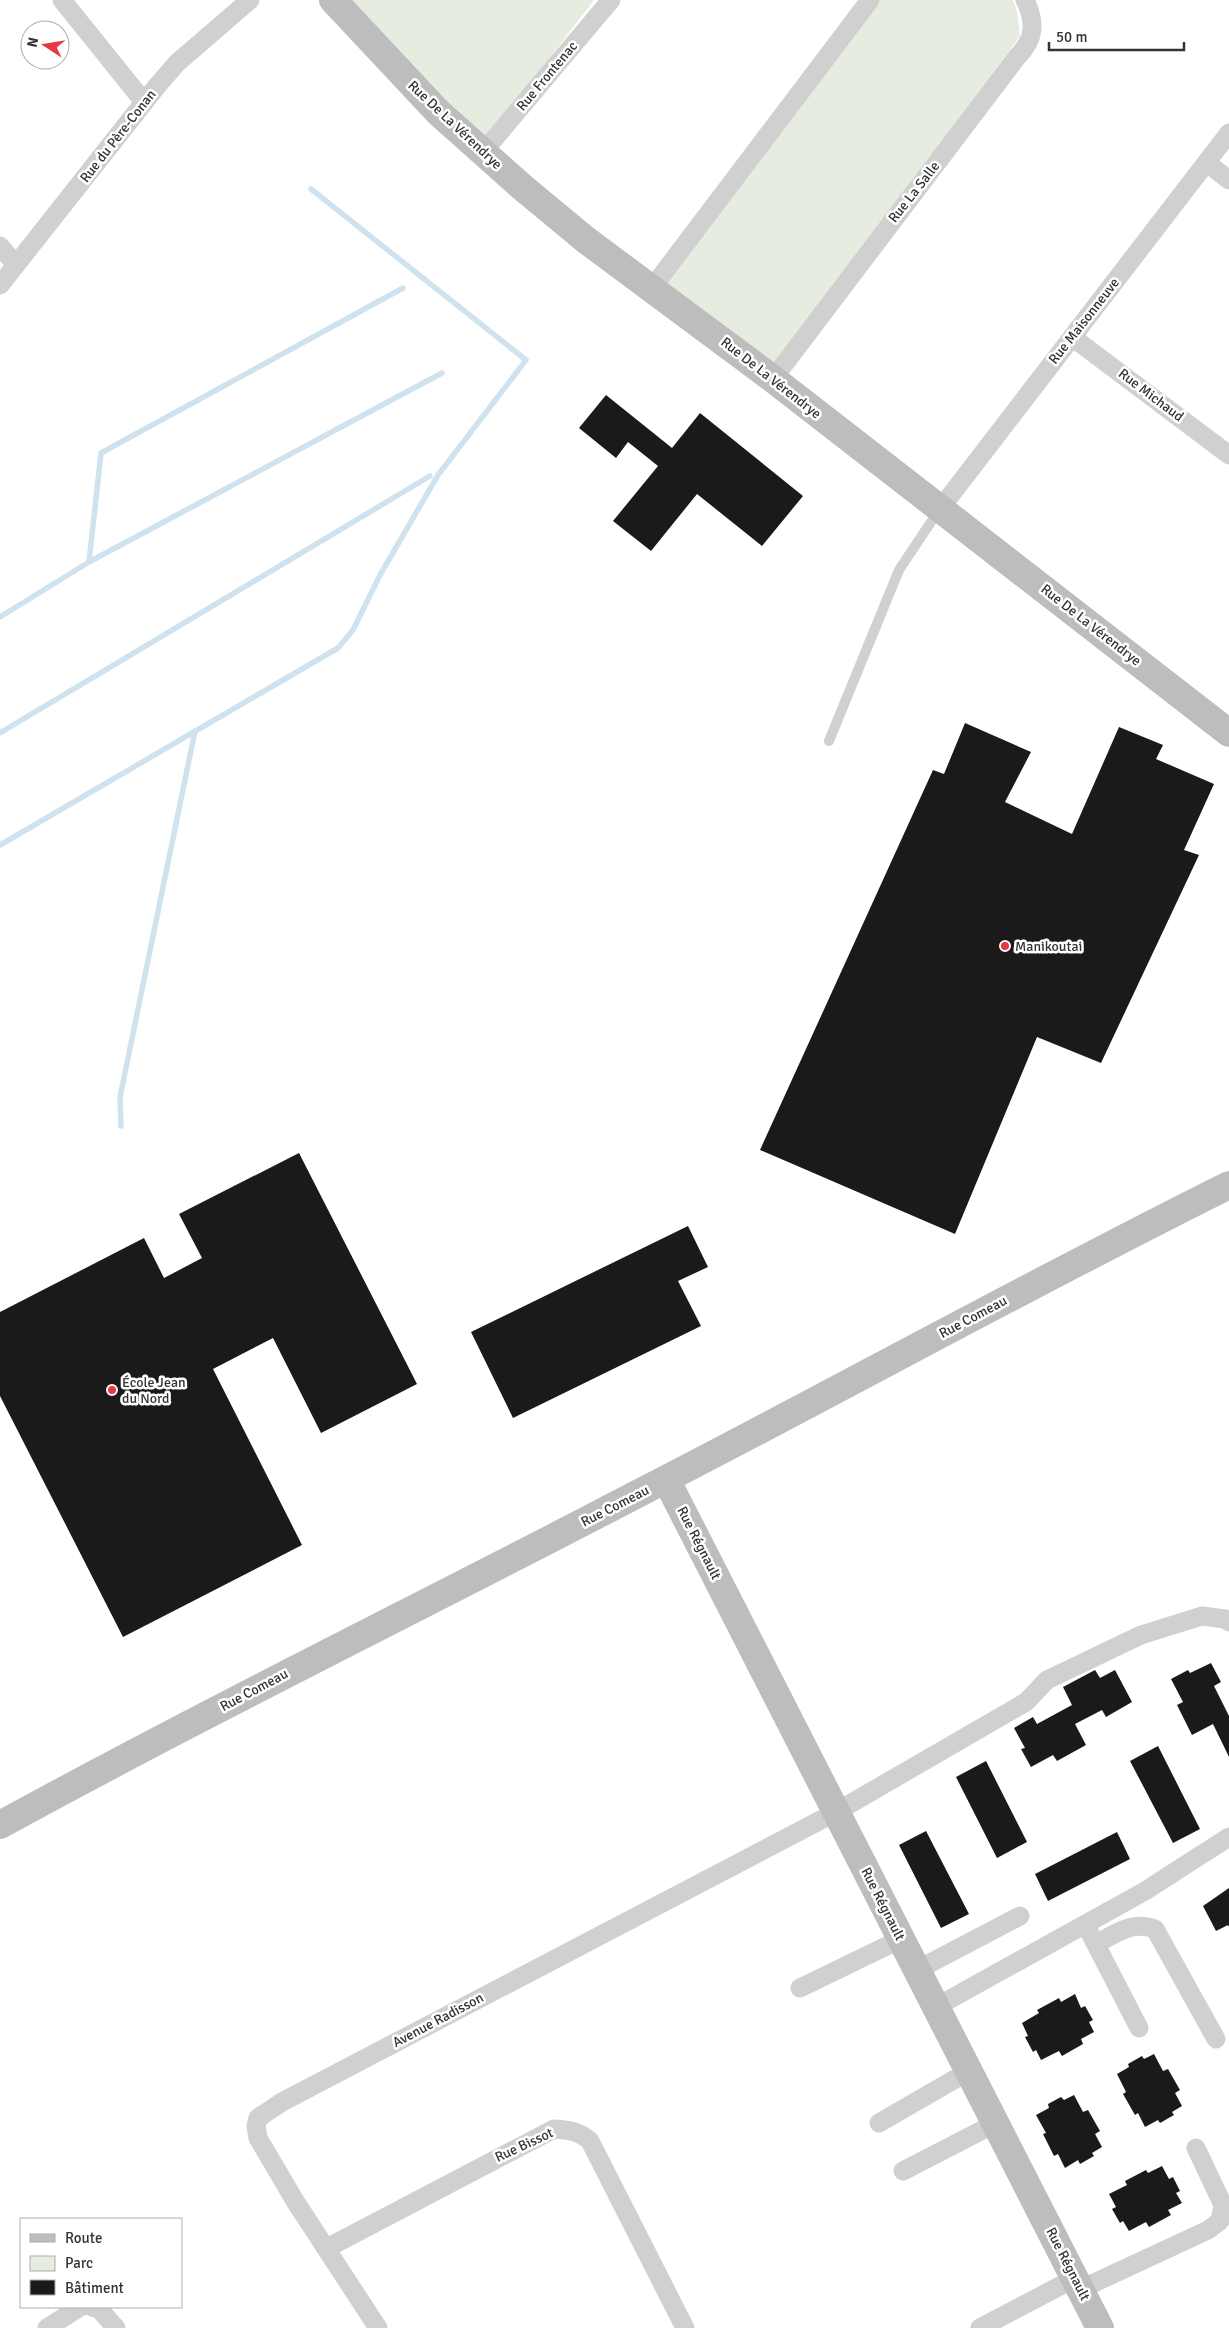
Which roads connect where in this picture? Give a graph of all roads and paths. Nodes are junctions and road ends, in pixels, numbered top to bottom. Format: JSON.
{"nodes":[{"id":1,"x":62,"y":0,"type":"edge"},
{"id":2,"x":250,"y":0,"type":"edge"},
{"id":3,"x":611,"y":0,"type":"edge"},
{"id":4,"x":870,"y":0,"type":"edge"},
{"id":5,"x":1025,"y":0,"type":"edge"},
{"id":6,"x":338,"y":2,"type":"edge"},
{"id":7,"x":144,"y":102,"type":"junction"},
{"id":8,"x":1229,"y":133,"type":"edge"},
{"id":9,"x":483,"y":152,"type":"junction"},
{"id":10,"x":1207,"y":163,"type":"junction"},
{"id":11,"x":1229,"y":180,"type":"edge"},
{"id":12,"x":0,"y":246,"type":"edge"},
{"id":13,"x":16,"y":264,"type":"junction"},
{"id":14,"x":0,"y":285,"type":"edge"},
{"id":15,"x":652,"y":288,"type":"junction"},
{"id":16,"x":1072,"y":337,"type":"junction"},
{"id":17,"x":773,"y":379,"type":"junction"},
{"id":18,"x":1229,"y":455,"type":"edge"},
{"id":19,"x":940,"y":509,"type":"junction"},
{"id":20,"x":1229,"y":733,"type":"edge"},
{"id":21,"x":829,"y":741,"type":"dead end"},
{"id":22,"x":1229,"y":1185,"type":"edge"},
{"id":23,"x":666,"y":1480,"type":"junction"},
{"id":24,"x":1229,"y":1622,"type":"edge"},
{"id":25,"x":836,"y":1812,"type":"junction"},
{"id":26,"x":2,"y":1818,"type":"edge"},
{"id":27,"x":1229,"y":1837,"type":"edge"},
{"id":28,"x":1020,"y":1916,"type":"dead end"},
{"id":29,"x":1085,"y":1924,"type":"junction"},
{"id":30,"x":901,"y":1939,"type":"junction"},
{"id":31,"x":1096,"y":1944,"type":"junction"},
{"id":32,"x":917,"y":1970,"type":"junction"},
{"id":33,"x":800,"y":1988,"type":"dead end"},
{"id":34,"x":936,"y":2007,"type":"junction"},
{"id":35,"x":1140,"y":2028,"type":"dead end"},
{"id":36,"x":1216,"y":2039,"type":"dead end"},
{"id":37,"x":969,"y":2072,"type":"junction"},
{"id":38,"x":996,"y":2123,"type":"junction"},
{"id":39,"x":879,"y":2124,"type":"dead end"},
{"id":40,"x":1196,"y":2148,"type":"dead end"},
{"id":41,"x":903,"y":2170,"type":"dead end"},
{"id":42,"x":327,"y":2248,"type":"junction"},
{"id":43,"x":1078,"y":2284,"type":"junction"},
{"id":44,"x":78,"y":2308,"type":"edge"},
{"id":45,"x":96,"y":2308,"type":"edge"},
{"id":46,"x":47,"y":2328,"type":"edge"},
{"id":47,"x":116,"y":2328,"type":"edge"},
{"id":48,"x":378,"y":2328,"type":"edge"},
{"id":49,"x":685,"y":2328,"type":"edge"},
{"id":50,"x":980,"y":2328,"type":"edge"},
{"id":51,"x":1100,"y":2328,"type":"edge"}],
"edges":[{"from":1,"to":7,"type":"street"},
{"from":2,"to":7,"type":"street","name":"Rue du Père-Conan"},
{"from":3,"to":9,"type":"street","name":"Rue Frontenac"},
{"from":4,"to":15,"type":"street"},
{"from":5,"to":17,"type":"street","name":"Rue La Salle"},
{"from":6,"to":9,"type":"street","name":"Rue De La Vérendrye"},
{"from":7,"to":13,"type":"street","name":"Rue du Père-Conan"},
{"from":8,"to":10,"type":"street","name":"Rue Maisonneuve"},
{"from":9,"to":15,"type":"street","name":"Rue De La Vérendrye"},
{"from":10,"to":11,"type":"street"},
{"from":10,"to":16,"type":"street","name":"Rue Maisonneuve"},
{"from":12,"to":13,"type":"street"},
{"from":13,"to":14,"type":"street","name":"Rue du Père-Conan"},
{"from":15,"to":17,"type":"street","name":"Rue De La Vérendrye"},
{"from":16,"to":18,"type":"street","name":"Rue Michaud"},
{"from":16,"to":19,"type":"street","name":"Rue Maisonneuve"},
{"from":17,"to":19,"type":"street","name":"Rue De La Vérendrye"},
{"from":19,"to":20,"type":"street","name":"Rue De La Vérendrye"},
{"from":19,"to":21,"type":"lane"},
{"from":22,"to":23,"type":"street","name":"Rue Comeau"},
{"from":23,"to":25,"type":"street","name":"Rue Régnault"},
{"from":23,"to":26,"type":"street","name":"Rue Comeau"},
{"from":24,"to":25,"type":"street"},
{"from":25,"to":30,"type":"street","name":"Rue Régnault"},
{"from":25,"to":42,"type":"street","name":"Avenue Radisson"},
{"from":27,"to":29,"type":"street"},
{"from":28,"to":32,"type":"street"},
{"from":29,"to":31,"type":"street"},
{"from":29,"to":34,"type":"street"},
{"from":30,"to":32,"type":"street","name":"Rue Régnault"},
{"from":30,"to":33,"type":"street"},
{"from":31,"to":35,"type":"street"},
{"from":31,"to":36,"type":"street"},
{"from":32,"to":34,"type":"street","name":"Rue Régnault"},
{"from":34,"to":37,"type":"street","name":"Rue Régnault"},
{"from":37,"to":38,"type":"street","name":"Rue Régnault"},
{"from":37,"to":39,"type":"street"},
{"from":38,"to":41,"type":"street"},
{"from":38,"to":43,"type":"street","name":"Rue Régnault"},
{"from":40,"to":43,"type":"street"},
{"from":42,"to":48,"type":"street","name":"Avenue Radisson"},
{"from":42,"to":49,"type":"street","name":"Rue Bissot"},
{"from":43,"to":50,"type":"street"},
{"from":43,"to":51,"type":"street","name":"Rue Régnault"},
{"from":44,"to":46,"type":"street"},
{"from":45,"to":47,"type":"street"}]}
